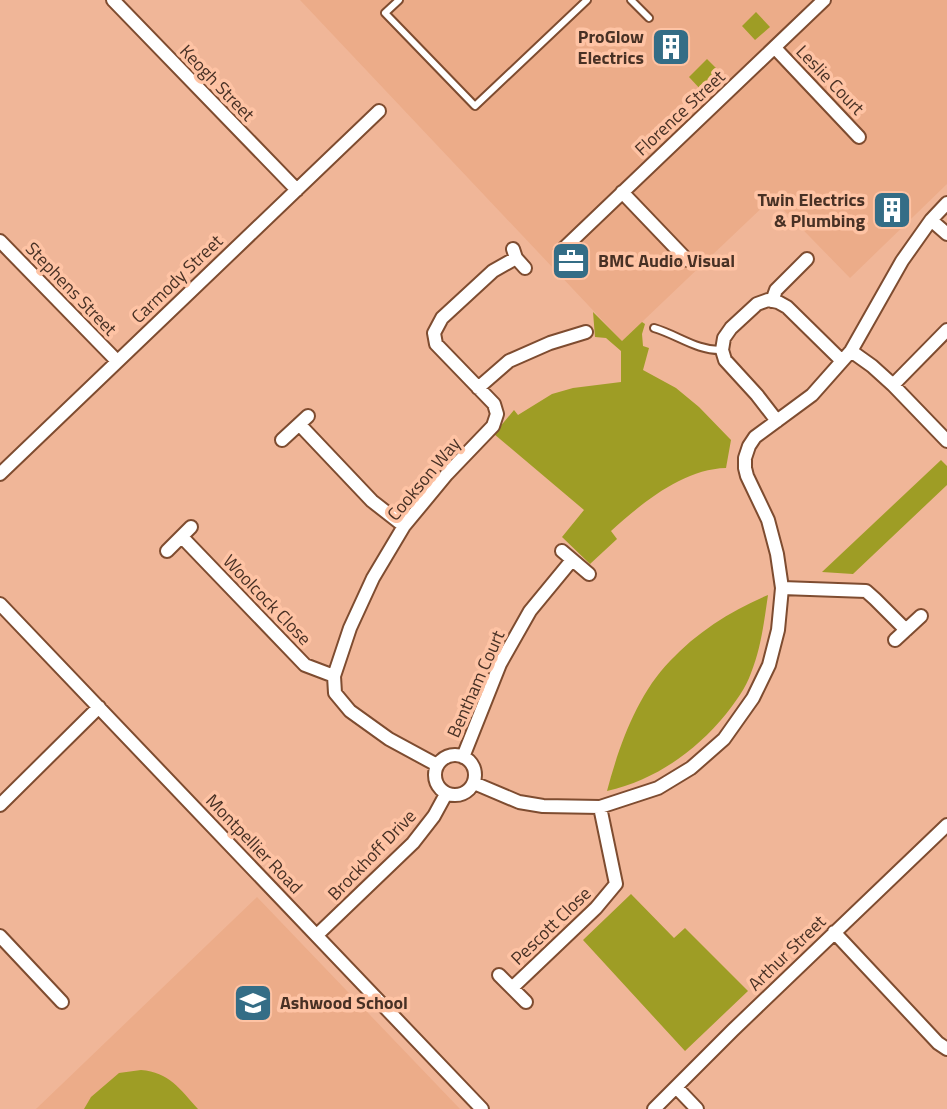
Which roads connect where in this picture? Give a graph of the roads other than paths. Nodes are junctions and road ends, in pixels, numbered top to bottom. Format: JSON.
{"nodes":[{"id":1,"x":113,"y":0,"type":"edge"},
{"id":2,"x":399,"y":0,"type":"edge"},
{"id":3,"x":587,"y":0,"type":"edge"},
{"id":4,"x":631,"y":0,"type":"edge"},
{"id":5,"x":824,"y":0,"type":"edge"},
{"id":6,"x":649,"y":18,"type":"dead end"},
{"id":7,"x":775,"y":48,"type":"junction"},
{"id":8,"x":379,"y":111,"type":"dead end"},
{"id":9,"x":859,"y":136,"type":"dead end"},
{"id":10,"x":296,"y":190,"type":"junction"},
{"id":11,"x":622,"y":192,"type":"junction"},
{"id":12,"x":947,"y":203,"type":"edge"},
{"id":13,"x":931,"y":220,"type":"junction"},
{"id":14,"x":947,"y":234,"type":"edge"},
{"id":15,"x":0,"y":241,"type":"edge"},
{"id":16,"x":560,"y":252,"type":"dead end"},
{"id":17,"x":807,"y":259,"type":"dead end"},
{"id":18,"x":687,"y":260,"type":"dead end"},
{"id":19,"x":525,"y":268,"type":"dead end"},
{"id":20,"x":772,"y":301,"type":"junction"},
{"id":21,"x":654,"y":328,"type":"dead end"},
{"id":22,"x":947,"y":330,"type":"edge"},
{"id":23,"x":586,"y":332,"type":"dead end"},
{"id":24,"x":722,"y":350,"type":"junction"},
{"id":25,"x":851,"y":351,"type":"junction"},
{"id":26,"x":117,"y":361,"type":"junction"},
{"id":27,"x":842,"y":362,"type":"junction"},
{"id":28,"x":893,"y":385,"type":"junction"},
{"id":29,"x":478,"y":388,"type":"junction"},
{"id":30,"x":777,"y":422,"type":"junction"},
{"id":31,"x":282,"y":440,"type":"dead end"},
{"id":32,"x":947,"y":441,"type":"edge"},
{"id":33,"x":0,"y":474,"type":"edge"},
{"id":34,"x":404,"y":526,"type":"junction"},
{"id":35,"x":167,"y":551,"type":"dead end"},
{"id":36,"x":562,"y":551,"type":"dead end"},
{"id":37,"x":572,"y":560,"type":"junction"},
{"id":38,"x":589,"y":574,"type":"dead end"},
{"id":39,"x":782,"y":588,"type":"junction"},
{"id":40,"x":0,"y":604,"type":"edge"},
{"id":41,"x":921,"y":616,"type":"dead end"},
{"id":42,"x":906,"y":630,"type":"junction"},
{"id":43,"x":895,"y":640,"type":"dead end"},
{"id":44,"x":334,"y":676,"type":"junction"},
{"id":45,"x":99,"y":707,"type":"junction"},
{"id":46,"x":463,"y":757,"type":"junction"},
{"id":47,"x":437,"y":765,"type":"junction"},
{"id":48,"x":474,"y":783,"type":"junction"},
{"id":49,"x":446,"y":794,"type":"junction"},
{"id":50,"x":0,"y":804,"type":"edge"},
{"id":51,"x":600,"y":807,"type":"junction"},
{"id":52,"x":947,"y":825,"type":"edge"},
{"id":53,"x":834,"y":932,"type":"junction"},
{"id":54,"x":317,"y":935,"type":"junction"},
{"id":55,"x":0,"y":936,"type":"edge"},
{"id":56,"x":499,"y":975,"type":"dead end"},
{"id":57,"x":512,"y":988,"type":"junction"},
{"id":58,"x":62,"y":1002,"type":"dead end"},
{"id":59,"x":526,"y":1002,"type":"dead end"},
{"id":60,"x":947,"y":1049,"type":"edge"},
{"id":61,"x":676,"y":1087,"type":"junction"},
{"id":62,"x":482,"y":1109,"type":"edge"},
{"id":63,"x":654,"y":1109,"type":"edge"},
{"id":64,"x":697,"y":1109,"type":"edge"}],
"edges":[{"from":1,"to":10,"type":"street","name":"Keogh Street"},
{"from":2,"to":3,"type":"lane"},
{"from":4,"to":6,"type":"lane"},
{"from":5,"to":7,"type":"street","name":"Florence Street"},
{"from":7,"to":9,"type":"street","name":"Leslie Court"},
{"from":7,"to":11,"type":"street","name":"Florence Street"},
{"from":8,"to":10,"type":"street","name":"Carmody Street"},
{"from":10,"to":26,"type":"street","name":"Carmody Street"},
{"from":11,"to":16,"type":"street","name":"Florence Street"},
{"from":11,"to":18,"type":"street"},
{"from":12,"to":13,"type":"street"},
{"from":13,"to":14,"type":"street"},
{"from":13,"to":25,"type":"street"},
{"from":15,"to":26,"type":"street","name":"Stephens Street"},
{"from":17,"to":20,"type":"street"},
{"from":19,"to":29,"type":"street","name":"Cookson Way"},
{"from":20,"to":24,"type":"street"},
{"from":20,"to":27,"type":"street"},
{"from":21,"to":24,"type":"lane"},
{"from":22,"to":28,"type":"street"},
{"from":23,"to":29,"type":"street"},
{"from":24,"to":30,"type":"street"},
{"from":25,"to":27,"type":"street"},
{"from":25,"to":28,"type":"street"},
{"from":26,"to":33,"type":"street","name":"Carmody Street"},
{"from":27,"to":30,"type":"street"},
{"from":28,"to":32,"type":"street"},
{"from":29,"to":34,"type":"street","name":"Cookson Way"},
{"from":30,"to":39,"type":"street"},
{"from":31,"to":34,"type":"street"},
{"from":34,"to":44,"type":"street","name":"Cookson Way"},
{"from":35,"to":44,"type":"street","name":"Woolcock Close"},
{"from":36,"to":37,"type":"street"},
{"from":37,"to":38,"type":"street"},
{"from":37,"to":46,"type":"street","name":"Bentham Court"},
{"from":39,"to":42,"type":"street"},
{"from":39,"to":51,"type":"street"},
{"from":40,"to":45,"type":"street","name":"Montpellier Road"},
{"from":41,"to":42,"type":"street"},
{"from":42,"to":43,"type":"street"},
{"from":44,"to":47,"type":"street"},
{"from":45,"to":50,"type":"street"},
{"from":45,"to":54,"type":"street","name":"Montpellier Road"},
{"from":46,"to":47,"type":"street"},
{"from":46,"to":48,"type":"street"},
{"from":47,"to":49,"type":"street"},
{"from":48,"to":49,"type":"street"},
{"from":48,"to":51,"type":"street"},
{"from":49,"to":54,"type":"street","name":"Brockhoff Drive"},
{"from":51,"to":57,"type":"street","name":"Pescott Close"},
{"from":52,"to":53,"type":"street","name":"Arthur Street"},
{"from":53,"to":60,"type":"street"},
{"from":53,"to":61,"type":"street","name":"Arthur Street"},
{"from":54,"to":62,"type":"street","name":"Montpellier Road"},
{"from":55,"to":58,"type":"street"},
{"from":56,"to":57,"type":"street","name":"Pescott Close"},
{"from":57,"to":59,"type":"street","name":"Pescott Close"},
{"from":61,"to":63,"type":"street","name":"Arthur Street"},
{"from":61,"to":64,"type":"street"}]}
